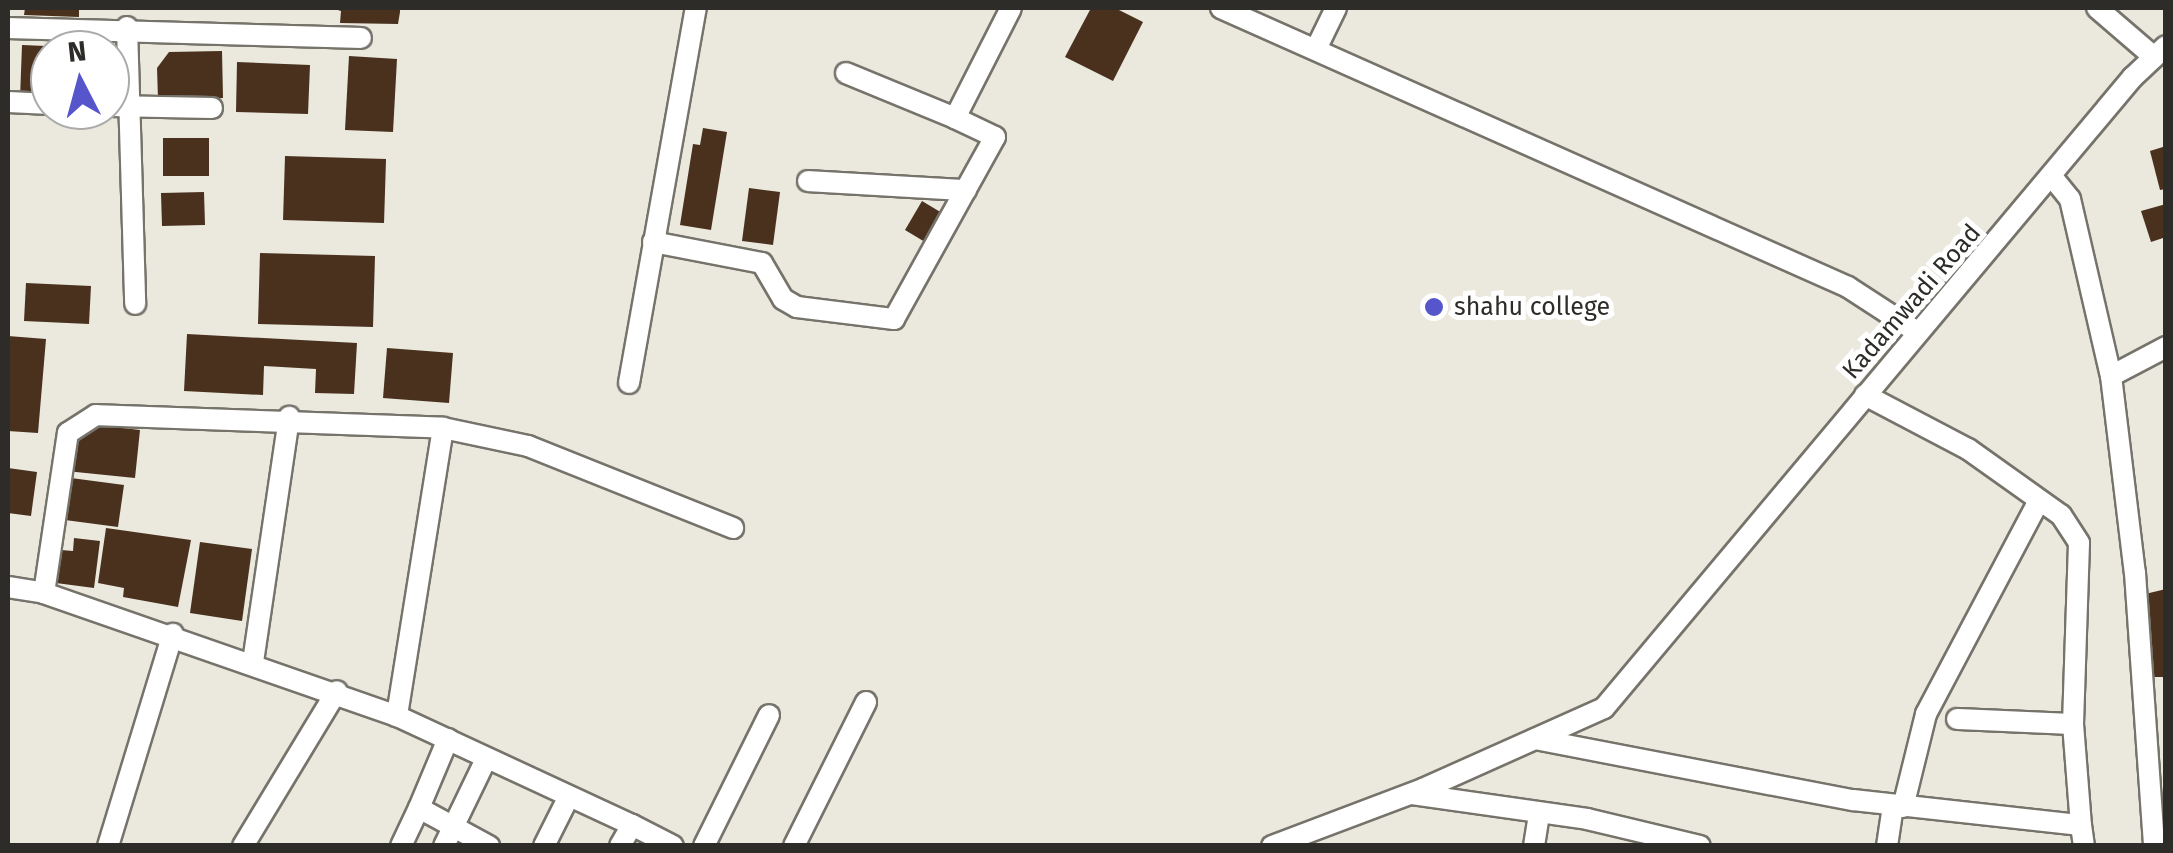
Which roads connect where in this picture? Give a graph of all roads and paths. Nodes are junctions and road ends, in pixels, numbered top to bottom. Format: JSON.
{"nodes":[{"id":1,"x":696,"y":8,"type":"edge"},
{"id":2,"x":1011,"y":8,"type":"edge"},
{"id":3,"x":1221,"y":8,"type":"edge"},
{"id":4,"x":1336,"y":8,"type":"edge"},
{"id":5,"x":2097,"y":8,"type":"edge"},
{"id":6,"x":127,"y":27,"type":"junction"},
{"id":7,"x":8,"y":28,"type":"edge"},
{"id":8,"x":127,"y":30,"type":"edge"},
{"id":9,"x":361,"y":38,"type":"dead end"},
{"id":10,"x":1316,"y":50,"type":"junction"},
{"id":11,"x":2160,"y":52,"type":"edge"},
{"id":12,"x":846,"y":72,"type":"dead end"},
{"id":13,"x":130,"y":106,"type":"edge"},
{"id":14,"x":212,"y":108,"type":"dead end"},
{"id":15,"x":955,"y":118,"type":"junction"},
{"id":16,"x":121,"y":130,"type":"edge"},
{"id":17,"x":2054,"y":178,"type":"junction"},
{"id":18,"x":808,"y":181,"type":"dead end"},
{"id":19,"x":966,"y":190,"type":"junction"},
{"id":20,"x":652,"y":242,"type":"junction"},
{"id":21,"x":135,"y":304,"type":"dead end"},
{"id":22,"x":1917,"y":332,"type":"junction"},
{"id":23,"x":2166,"y":347,"type":"edge"},
{"id":24,"x":2111,"y":376,"type":"junction"},
{"id":25,"x":629,"y":383,"type":"dead end"},
{"id":26,"x":1865,"y":395,"type":"junction"},
{"id":27,"x":289,"y":417,"type":"junction"},
{"id":28,"x":444,"y":428,"type":"junction"},
{"id":29,"x":2039,"y":501,"type":"junction"},
{"id":30,"x":732,"y":528,"type":"dead end"},
{"id":31,"x":8,"y":587,"type":"edge"},
{"id":32,"x":44,"y":593,"type":"junction"},
{"id":33,"x":174,"y":634,"type":"junction"},
{"id":34,"x":253,"y":662,"type":"junction"},
{"id":35,"x":337,"y":691,"type":"junction"},
{"id":36,"x":866,"y":702,"type":"dead end"},
{"id":37,"x":769,"y":715,"type":"dead end"},
{"id":38,"x":397,"y":716,"type":"junction"},
{"id":39,"x":1957,"y":719,"type":"dead end"},
{"id":40,"x":2073,"y":724,"type":"junction"},
{"id":41,"x":448,"y":739,"type":"junction"},
{"id":42,"x":1536,"y":739,"type":"junction"},
{"id":43,"x":486,"y":759,"type":"junction"},
{"id":44,"x":2158,"y":767,"type":"edge"},
{"id":45,"x":1410,"y":794,"type":"junction"},
{"id":46,"x":568,"y":798,"type":"junction"},
{"id":47,"x":1898,"y":806,"type":"junction"},
{"id":48,"x":419,"y":808,"type":"junction"},
{"id":49,"x":1540,"y":814,"type":"junction"},
{"id":50,"x":1608,"y":823,"type":"junction"},
{"id":51,"x":632,"y":825,"type":"junction"},
{"id":52,"x":449,"y":836,"type":"edge"},
{"id":53,"x":2082,"y":836,"type":"edge"},
{"id":54,"x":708,"y":844,"type":"edge"},
{"id":55,"x":108,"y":846,"type":"edge"},
{"id":56,"x":243,"y":846,"type":"edge"},
{"id":57,"x":401,"y":846,"type":"edge"},
{"id":58,"x":489,"y":846,"type":"edge"},
{"id":59,"x":544,"y":846,"type":"edge"},
{"id":60,"x":620,"y":846,"type":"edge"},
{"id":61,"x":673,"y":846,"type":"edge"},
{"id":62,"x":794,"y":846,"type":"edge"},
{"id":63,"x":1272,"y":846,"type":"edge"},
{"id":64,"x":1534,"y":846,"type":"edge"},
{"id":65,"x":1604,"y":846,"type":"edge"},
{"id":66,"x":1700,"y":846,"type":"edge"},
{"id":67,"x":1887,"y":846,"type":"edge"},
{"id":68,"x":2154,"y":846,"type":"edge"}],
"edges":[{"from":1,"to":20,"type":"street"},
{"from":2,"to":15,"type":"street"},
{"from":3,"to":10,"type":"street"},
{"from":4,"to":10,"type":"street"},
{"from":5,"to":11,"type":"street"},
{"from":6,"to":7,"type":"street"},
{"from":6,"to":8,"type":"street"},
{"from":6,"to":9,"type":"street"},
{"from":10,"to":22,"type":"street"},
{"from":11,"to":17,"type":"street"},
{"from":12,"to":15,"type":"street"},
{"from":13,"to":14,"type":"street"},
{"from":15,"to":19,"type":"street"},
{"from":16,"to":21,"type":"street"},
{"from":17,"to":22,"type":"street","name":"Kadamwadi Road"},
{"from":17,"to":24,"type":"street"},
{"from":18,"to":19,"type":"street"},
{"from":19,"to":20,"type":"street"},
{"from":20,"to":25,"type":"street"},
{"from":22,"to":26,"type":"street","name":"Kadamwadi Road"},
{"from":23,"to":24,"type":"street"},
{"from":24,"to":44,"type":"street"},
{"from":26,"to":29,"type":"street"},
{"from":26,"to":42,"type":"street","name":"Kadamwadi Road"},
{"from":27,"to":28,"type":"street"},
{"from":27,"to":32,"type":"street"},
{"from":27,"to":34,"type":"street"},
{"from":28,"to":30,"type":"street"},
{"from":28,"to":38,"type":"street"},
{"from":29,"to":40,"type":"street"},
{"from":29,"to":47,"type":"street"},
{"from":31,"to":32,"type":"street"},
{"from":32,"to":33,"type":"street"},
{"from":33,"to":34,"type":"street"},
{"from":33,"to":55,"type":"street"},
{"from":34,"to":35,"type":"street"},
{"from":35,"to":38,"type":"street"},
{"from":35,"to":56,"type":"street"},
{"from":36,"to":62,"type":"street"},
{"from":37,"to":54,"type":"street"},
{"from":38,"to":41,"type":"street"},
{"from":39,"to":40,"type":"street"},
{"from":40,"to":53,"type":"street"},
{"from":41,"to":43,"type":"street"},
{"from":41,"to":48,"type":"street"},
{"from":42,"to":45,"type":"street","name":"Kadamwadi Road"},
{"from":42,"to":47,"type":"street"},
{"from":43,"to":46,"type":"street"},
{"from":43,"to":52,"type":"street"},
{"from":44,"to":68,"type":"street"},
{"from":45,"to":49,"type":"street"},
{"from":45,"to":63,"type":"street","name":"Kadamwadi Road"},
{"from":46,"to":51,"type":"street"},
{"from":46,"to":59,"type":"street"},
{"from":47,"to":53,"type":"street"},
{"from":47,"to":67,"type":"street"},
{"from":48,"to":52,"type":"street"},
{"from":48,"to":57,"type":"street"},
{"from":49,"to":50,"type":"street"},
{"from":49,"to":64,"type":"street"},
{"from":50,"to":65,"type":"street"},
{"from":50,"to":66,"type":"street"},
{"from":51,"to":60,"type":"street"},
{"from":51,"to":61,"type":"street"},
{"from":52,"to":58,"type":"street"}]}
